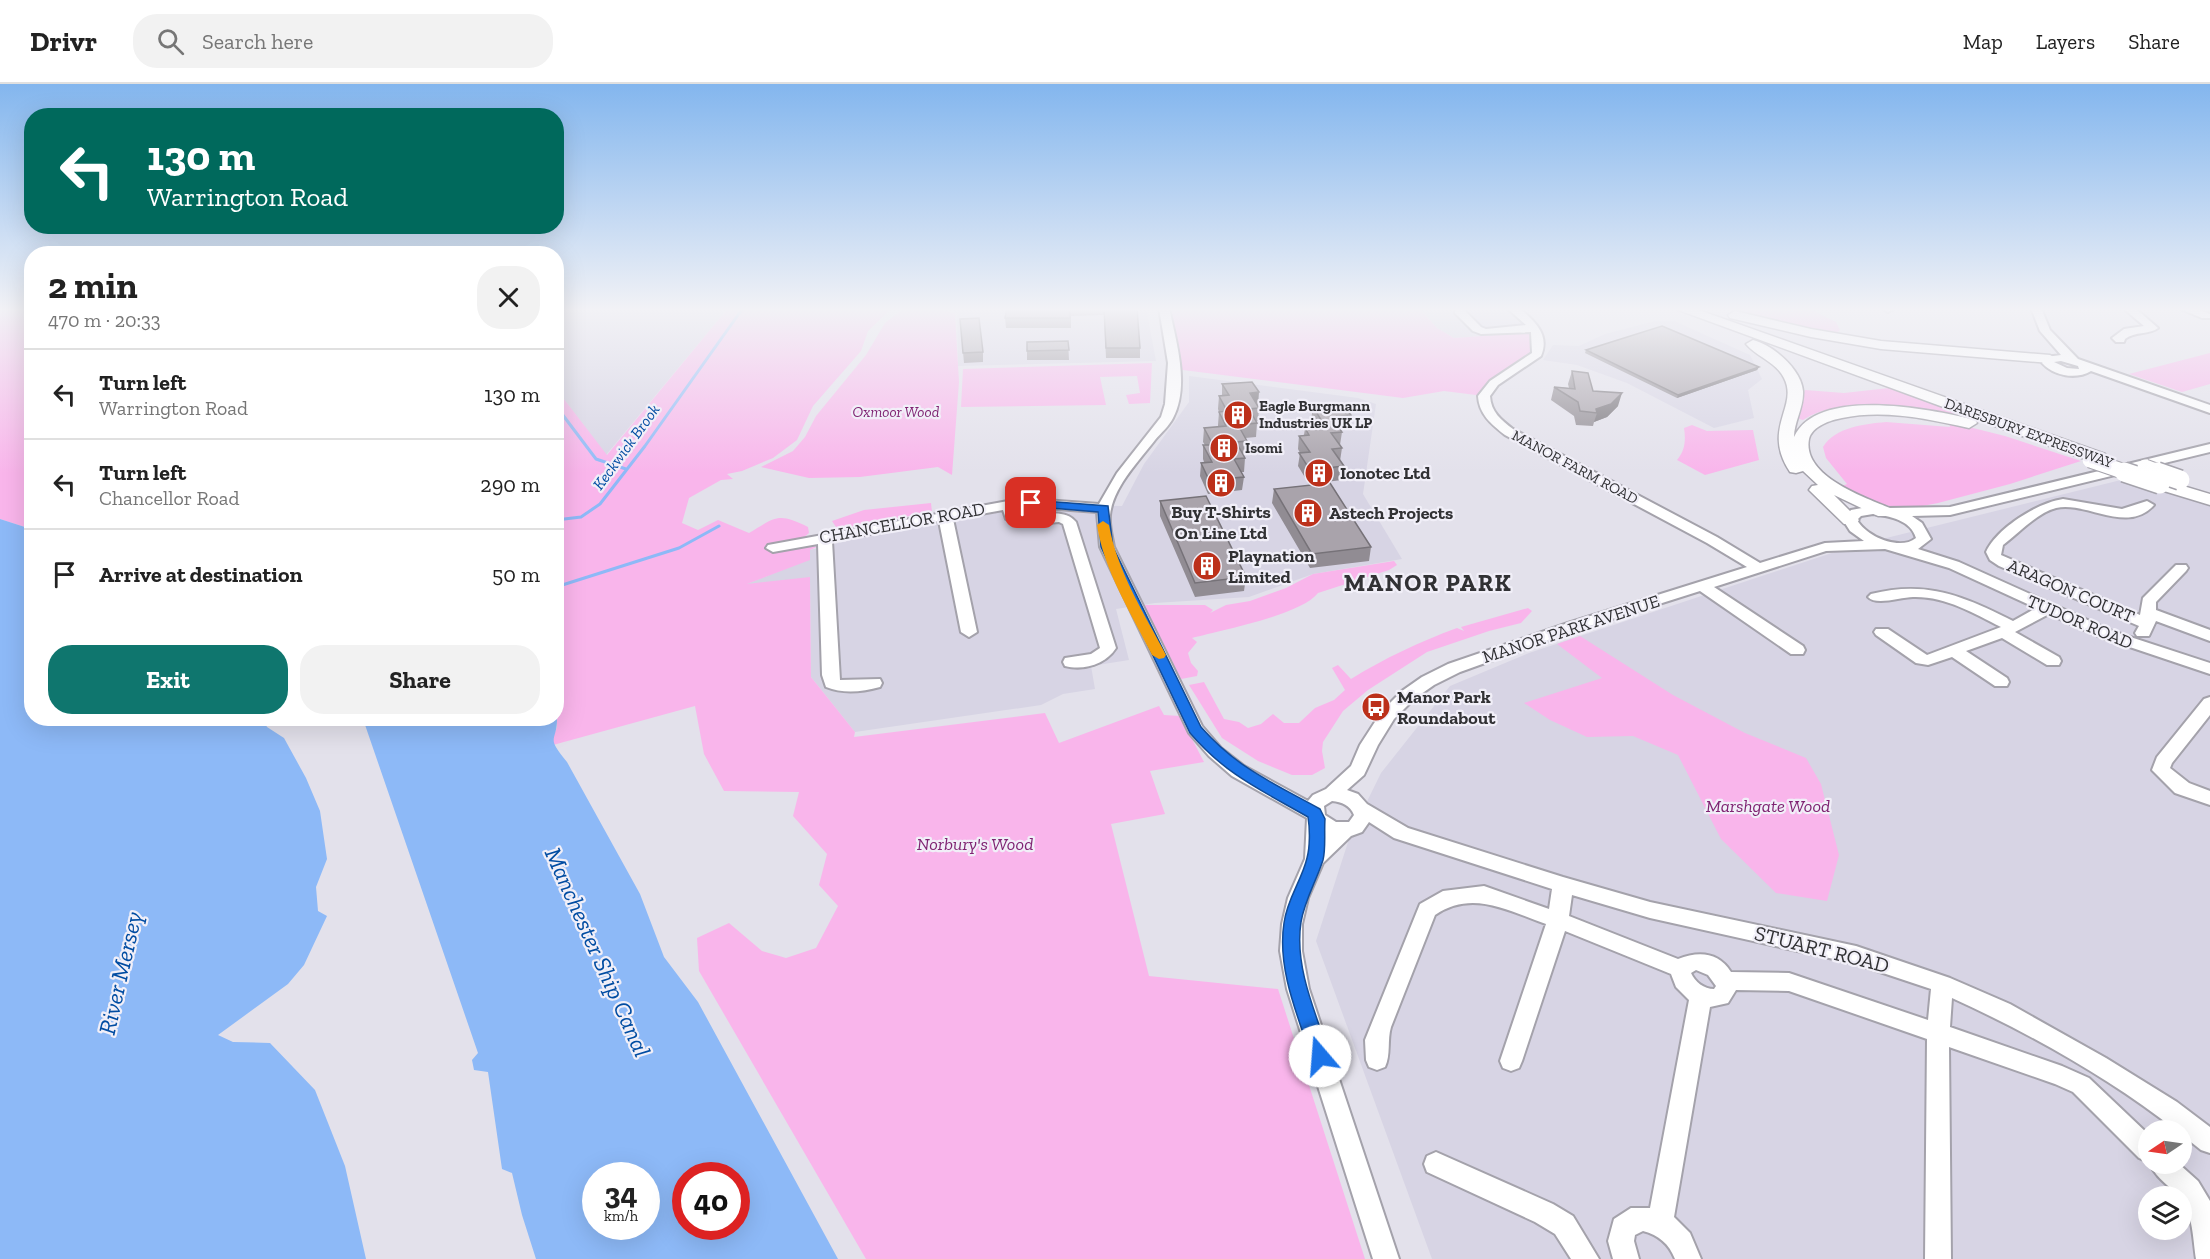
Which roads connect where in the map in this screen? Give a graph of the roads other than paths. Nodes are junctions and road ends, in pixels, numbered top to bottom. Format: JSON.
{"nodes":[{"id":1,"x":1174,"y":363,"type":"edge"},
{"id":2,"x":1524,"y":363,"type":"edge"},
{"id":3,"x":1780,"y":363,"type":"edge"},
{"id":4,"x":1833,"y":363,"type":"edge"},
{"id":5,"x":1844,"y":363,"type":"edge"},
{"id":6,"x":2048,"y":363,"type":"edge"},
{"id":7,"x":2075,"y":363,"type":"edge"},
{"id":8,"x":2079,"y":366,"type":"junction"},
{"id":9,"x":2210,"y":409,"type":"edge"},
{"id":10,"x":2210,"y":448,"type":"edge"},
{"id":11,"x":2100,"y":458,"type":"junction"},
{"id":12,"x":2169,"y":482,"type":"junction"},
{"id":13,"x":2210,"y":490,"type":"edge"},
{"id":14,"x":2210,"y":499,"type":"edge"},
{"id":15,"x":1008,"y":505,"type":"junction"},
{"id":16,"x":2147,"y":505,"type":"dead end"},
{"id":17,"x":1104,"y":508,"type":"junction"},
{"id":18,"x":1950,"y":511,"type":"junction"},
{"id":19,"x":1886,"y":512,"type":"junction"},
{"id":20,"x":945,"y":515,"type":"junction"},
{"id":21,"x":1850,"y":521,"type":"junction"},
{"id":22,"x":825,"y":537,"type":"junction"},
{"id":23,"x":1924,"y":537,"type":"junction"},
{"id":24,"x":1890,"y":546,"type":"junction"},
{"id":25,"x":1825,"y":547,"type":"junction"},
{"id":26,"x":773,"y":548,"type":"dead end"},
{"id":27,"x":1954,"y":565,"type":"junction"},
{"id":28,"x":1759,"y":568,"type":"junction"},
{"id":29,"x":2181,"y":568,"type":"dead end"},
{"id":30,"x":1703,"y":586,"type":"junction"},
{"id":31,"x":1876,"y":597,"type":"dead end"},
{"id":32,"x":2046,"y":609,"type":"junction"},
{"id":33,"x":2148,"y":618,"type":"junction"},
{"id":34,"x":2008,"y":629,"type":"junction"},
{"id":35,"x":969,"y":632,"type":"dead end"},
{"id":36,"x":1882,"y":632,"type":"dead end"},
{"id":37,"x":2210,"y":636,"type":"edge"},
{"id":38,"x":2135,"y":645,"type":"junction"},
{"id":39,"x":1797,"y":650,"type":"dead end"},
{"id":40,"x":1953,"y":650,"type":"junction"},
{"id":41,"x":1071,"y":662,"type":"dead end"},
{"id":42,"x":2052,"y":662,"type":"dead end"},
{"id":43,"x":2210,"y":669,"type":"edge"},
{"id":44,"x":2001,"y":682,"type":"dead end"},
{"id":45,"x":873,"y":683,"type":"dead end"},
{"id":46,"x":2210,"y":703,"type":"edge"},
{"id":47,"x":1358,"y":770,"type":"junction"},
{"id":48,"x":1276,"y":790,"type":"junction"},
{"id":49,"x":1329,"y":795,"type":"junction"},
{"id":50,"x":2210,"y":798,"type":"edge"},
{"id":51,"x":1360,"y":807,"type":"junction"},
{"id":52,"x":1315,"y":816,"type":"junction"},
{"id":53,"x":1348,"y":829,"type":"junction"},
{"id":54,"x":1401,"y":833,"type":"junction"},
{"id":55,"x":1315,"y":859,"type":"junction"},
{"id":56,"x":1563,"y":885,"type":"junction"},
{"id":57,"x":1558,"y":920,"type":"junction"},
{"id":58,"x":1681,"y":969,"type":"junction"},
{"id":59,"x":1726,"y":981,"type":"junction"},
{"id":60,"x":1942,"y":984,"type":"junction"},
{"id":61,"x":1701,"y":996,"type":"junction"},
{"id":62,"x":1938,"y":1032,"type":"junction"},
{"id":63,"x":1377,"y":1060,"type":"dead end"},
{"id":64,"x":1511,"y":1061,"type":"dead end"},
{"id":65,"x":2138,"y":1140,"type":"edge"},
{"id":66,"x":2210,"y":1142,"type":"edge"},
{"id":67,"x":1436,"y":1164,"type":"dead end"},
{"id":68,"x":2172,"y":1174,"type":"edge"},
{"id":69,"x":1660,"y":1222,"type":"junction"},
{"id":70,"x":1386,"y":1259,"type":"edge"},
{"id":71,"x":1586,"y":1259,"type":"edge"},
{"id":72,"x":1626,"y":1259,"type":"edge"},
{"id":73,"x":1688,"y":1259,"type":"edge"},
{"id":74,"x":1938,"y":1259,"type":"edge"},
{"id":75,"x":2209,"y":1259,"type":"edge"}],
"edges":[{"from":1,"to":17,"type":"street"},
{"from":2,"to":28,"type":"street","name":"MANOR FARM ROAD"},
{"from":3,"to":21,"type":"main road"},
{"from":4,"to":11,"type":"main road","name":"DARESBURY EXPRESSWAY"},
{"from":5,"to":11,"type":"main road","name":"DARESBURY EXPRESSWAY"},
{"from":6,"to":8,"type":"street"},
{"from":7,"to":8,"type":"street"},
{"from":8,"to":9,"type":"street"},
{"from":10,"to":18,"type":"street"},
{"from":11,"to":12,"type":"main road","bridge":true},
{"from":11,"to":19,"type":"main road"},
{"from":12,"to":13,"type":"main road"},
{"from":12,"to":14,"type":"main road"},
{"from":15,"to":17,"type":"street","name":"CHANCELLOR ROAD"},
{"from":15,"to":20,"type":"street","name":"CHANCELLOR ROAD"},
{"from":15,"to":41,"type":"street"},
{"from":16,"to":33,"type":"street","name":"ARAGON COURT"},
{"from":17,"to":48,"type":"street"},
{"from":18,"to":19,"type":"street"},
{"from":18,"to":23,"type":"street"},
{"from":19,"to":21,"type":"street"},
{"from":19,"to":23,"type":"street","name":"TUDOR ROAD"},
{"from":20,"to":22,"type":"street","name":"CHANCELLOR ROAD"},
{"from":20,"to":35,"type":"street"},
{"from":21,"to":24,"type":"street","name":"TUDOR ROAD"},
{"from":21,"to":25,"type":"street","name":"MANOR PARK AVENUE"},
{"from":22,"to":26,"type":"street","name":"CHANCELLOR ROAD"},
{"from":22,"to":45,"type":"street"},
{"from":23,"to":24,"type":"street"},
{"from":23,"to":27,"type":"street","name":"TUDOR ROAD"},
{"from":24,"to":25,"type":"street","name":"MANOR PARK AVENUE"},
{"from":24,"to":27,"type":"street","name":"TUDOR ROAD"},
{"from":25,"to":28,"type":"street","name":"MANOR PARK AVENUE"},
{"from":27,"to":32,"type":"street","name":"TUDOR ROAD"},
{"from":28,"to":30,"type":"street","name":"MANOR PARK AVENUE"},
{"from":29,"to":33,"type":"street","name":"ARAGON COURT"},
{"from":30,"to":39,"type":"street"},
{"from":30,"to":47,"type":"street","name":"MANOR PARK AVENUE"},
{"from":31,"to":34,"type":"street"},
{"from":32,"to":34,"type":"street"},
{"from":32,"to":38,"type":"street","name":"TUDOR ROAD"},
{"from":33,"to":37,"type":"street","name":"ARAGON COURT"},
{"from":33,"to":38,"type":"street","name":"ARAGON COURT"},
{"from":34,"to":40,"type":"street"},
{"from":34,"to":42,"type":"street"},
{"from":36,"to":40,"type":"street"},
{"from":38,"to":43,"type":"street","name":"TUDOR ROAD"},
{"from":40,"to":44,"type":"street"},
{"from":46,"to":50,"type":"street"},
{"from":47,"to":49,"type":"street","name":"MANOR PARK AVENUE"},
{"from":47,"to":51,"type":"street","name":"MANOR PARK AVENUE"},
{"from":48,"to":49,"type":"street"},
{"from":48,"to":52,"type":"street"},
{"from":49,"to":51,"type":"street"},
{"from":49,"to":52,"type":"street"},
{"from":51,"to":53,"type":"street"},
{"from":51,"to":54,"type":"street","name":"STUART ROAD"},
{"from":52,"to":53,"type":"street"},
{"from":52,"to":55,"type":"street"},
{"from":53,"to":54,"type":"street","name":"STUART ROAD"},
{"from":53,"to":55,"type":"street"},
{"from":54,"to":56,"type":"street","name":"STUART ROAD"},
{"from":55,"to":70,"type":"street"},
{"from":56,"to":57,"type":"street"},
{"from":56,"to":60,"type":"street","name":"STUART ROAD"},
{"from":57,"to":58,"type":"street"},
{"from":57,"to":63,"type":"street"},
{"from":57,"to":64,"type":"street"},
{"from":58,"to":59,"type":"street"},
{"from":58,"to":61,"type":"street"},
{"from":59,"to":61,"type":"street"},
{"from":59,"to":62,"type":"street"},
{"from":60,"to":62,"type":"street"},
{"from":60,"to":66,"type":"street","name":"STUART ROAD"},
{"from":61,"to":69,"type":"street"},
{"from":62,"to":65,"type":"street"},
{"from":62,"to":74,"type":"street"},
{"from":67,"to":71,"type":"street"},
{"from":68,"to":75,"type":"street"},
{"from":69,"to":72,"type":"street"},
{"from":69,"to":73,"type":"street"}]}
